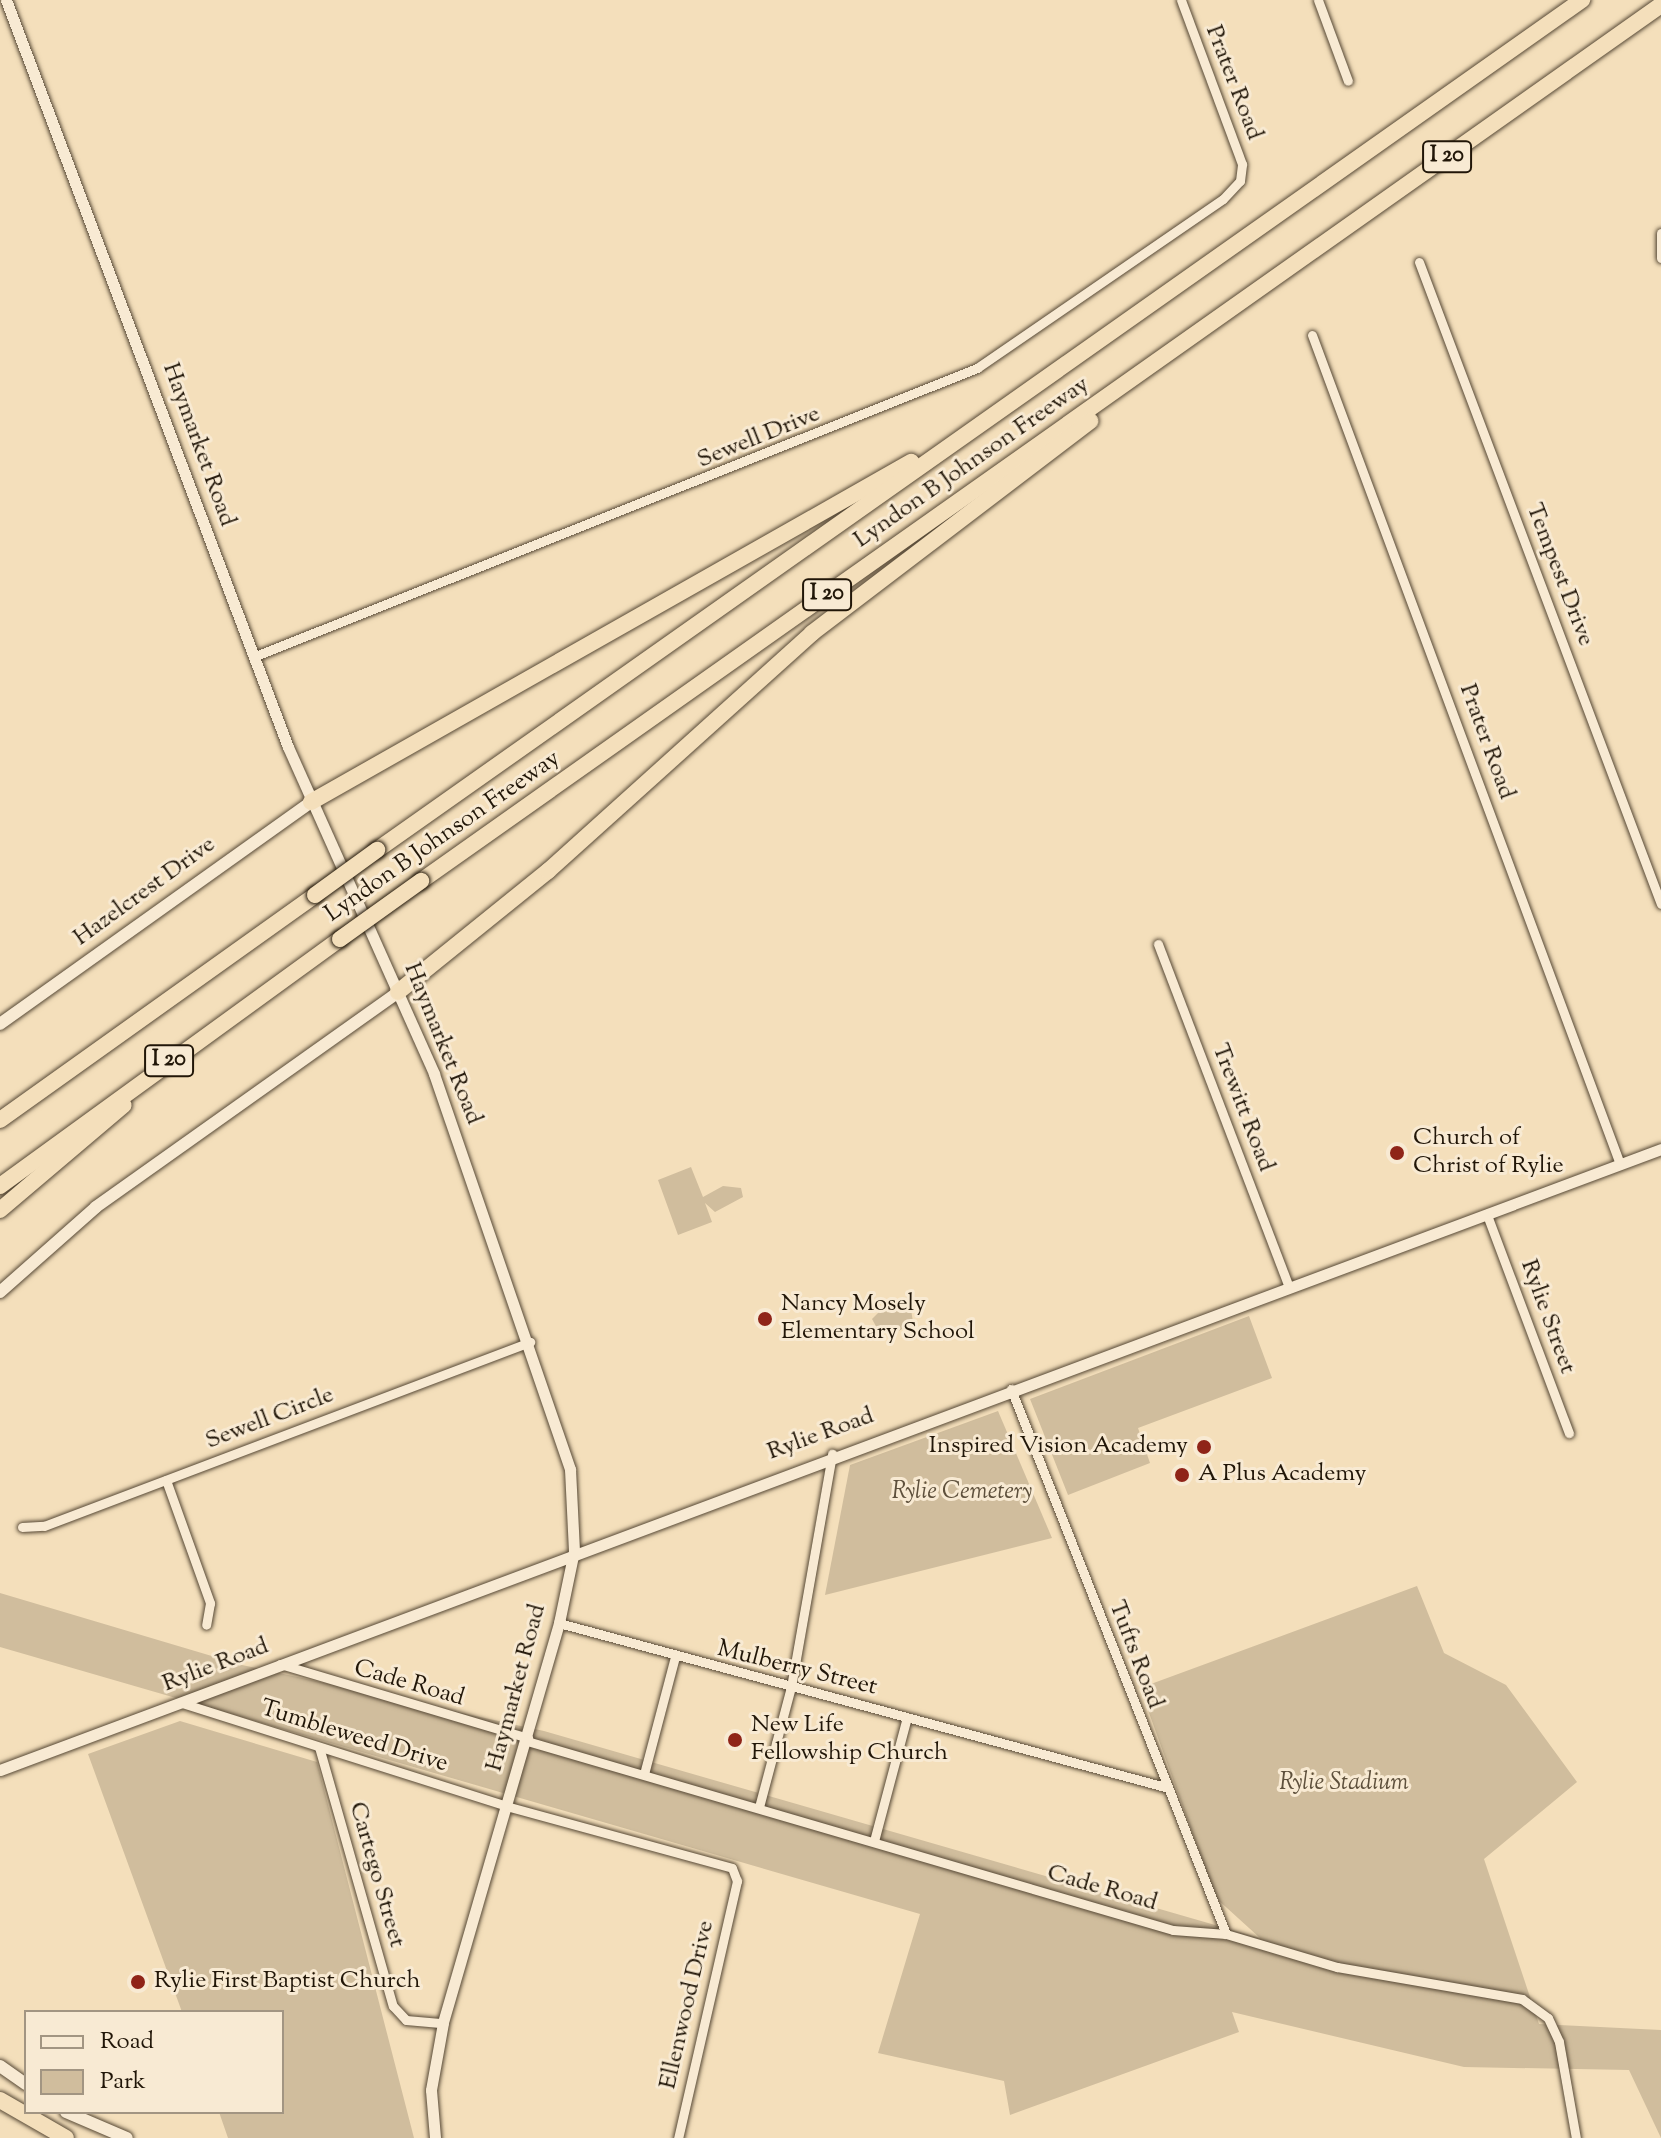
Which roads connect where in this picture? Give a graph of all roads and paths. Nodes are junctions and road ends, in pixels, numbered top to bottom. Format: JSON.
{"nodes":[{"id":1,"x":6,"y":0,"type":"edge"},
{"id":2,"x":1181,"y":0,"type":"edge"},
{"id":3,"x":1318,"y":0,"type":"edge"},
{"id":4,"x":1582,"y":0,"type":"edge"},
{"id":5,"x":1661,"y":5,"type":"edge"},
{"id":6,"x":1348,"y":81,"type":"dead end"},
{"id":7,"x":1240,"y":181,"type":"joint"},
{"id":8,"x":1661,"y":233,"type":"edge"},
{"id":9,"x":1661,"y":258,"type":"edge"},
{"id":10,"x":1419,"y":262,"type":"dead end"},
{"id":11,"x":1232,"y":309,"type":"junction"},
{"id":12,"x":1312,"y":335,"type":"dead end"},
{"id":13,"x":1022,"y":395,"type":"junction"},
{"id":14,"x":253,"y":657,"type":"junction"},
{"id":15,"x":311,"y":802,"type":"junction"},
{"id":16,"x":1661,"y":904,"type":"edge"},
{"id":17,"x":1158,"y":944,"type":"dead end"},
{"id":18,"x":398,"y":992,"type":"junction"},
{"id":19,"x":228,"y":1018,"type":"junction"},
{"id":20,"x":3,"y":1022,"type":"edge"},
{"id":21,"x":0,"y":1120,"type":"edge"},
{"id":22,"x":1661,"y":1149,"type":"edge"},
{"id":23,"x":1620,"y":1164,"type":"junction"},
{"id":24,"x":0,"y":1186,"type":"edge"},
{"id":25,"x":0,"y":1210,"type":"edge"},
{"id":26,"x":1487,"y":1215,"type":"junction"},
{"id":27,"x":1289,"y":1287,"type":"junction"},
{"id":28,"x":0,"y":1292,"type":"edge"},
{"id":29,"x":530,"y":1342,"type":"junction"},
{"id":30,"x":1011,"y":1389,"type":"junction"},
{"id":31,"x":1569,"y":1433,"type":"dead end"},
{"id":32,"x":832,"y":1454,"type":"junction"},
{"id":33,"x":166,"y":1480,"type":"junction"},
{"id":34,"x":22,"y":1527,"type":"dead end"},
{"id":35,"x":574,"y":1551,"type":"junction"},
{"id":36,"x":559,"y":1623,"type":"junction"},
{"id":37,"x":206,"y":1625,"type":"dead end"},
{"id":38,"x":675,"y":1657,"type":"junction"},
{"id":39,"x":280,"y":1664,"type":"junction"},
{"id":40,"x":791,"y":1687,"type":"junction"},
{"id":41,"x":182,"y":1703,"type":"junction"},
{"id":42,"x":907,"y":1717,"type":"junction"},
{"id":43,"x":528,"y":1740,"type":"junction"},
{"id":44,"x":319,"y":1747,"type":"junction"},
{"id":45,"x":0,"y":1770,"type":"edge"},
{"id":46,"x":644,"y":1774,"type":"junction"},
{"id":47,"x":1165,"y":1787,"type":"junction"},
{"id":48,"x":506,"y":1806,"type":"junction"},
{"id":49,"x":759,"y":1807,"type":"junction"},
{"id":50,"x":874,"y":1841,"type":"junction"},
{"id":51,"x":737,"y":1881,"type":"joint"},
{"id":52,"x":1226,"y":1934,"type":"junction"},
{"id":53,"x":443,"y":2023,"type":"junction"},
{"id":54,"x":0,"y":2066,"type":"edge"},
{"id":55,"x":24,"y":2083,"type":"edge"},
{"id":56,"x":0,"y":2100,"type":"edge"},
{"id":57,"x":24,"y":2114,"type":"edge"},
{"id":58,"x":24,"y":2114,"type":"edge"},
{"id":59,"x":71,"y":2114,"type":"edge"},
{"id":60,"x":66,"y":2138,"type":"edge"},
{"id":61,"x":127,"y":2138,"type":"edge"},
{"id":62,"x":435,"y":2138,"type":"edge"},
{"id":63,"x":678,"y":2138,"type":"edge"},
{"id":64,"x":1576,"y":2138,"type":"edge"}],
"edges":[{"from":1,"to":14,"type":"street","name":"Haymarket Road"},
{"from":2,"to":7,"type":"street","name":"Prater Road"},
{"from":3,"to":6,"type":"street"},
{"from":4,"to":13,"type":"highway","name":"Lyndon B Johnson Freeway","number":"I 20"},
{"from":5,"to":11,"type":"highway","name":"Lyndon B Johnson Freeway","number":"I 20"},
{"from":7,"to":14,"type":"street","name":"Sewell Drive"},
{"from":8,"to":9,"type":"street"},
{"from":10,"to":16,"type":"street","name":"Tempest Drive"},
{"from":11,"to":18,"type":"highway"},
{"from":11,"to":19,"type":"highway","name":"Lyndon B Johnson Freeway","number":"I 20","bridge":true},
{"from":12,"to":23,"type":"street","name":"Prater Road"},
{"from":13,"to":15,"type":"highway"},
{"from":13,"to":21,"type":"highway","name":"Lyndon B Johnson Freeway","number":"I 20","bridge":true},
{"from":14,"to":15,"type":"street","name":"Haymarket Road"},
{"from":15,"to":18,"type":"street","name":"Haymarket Road"},
{"from":15,"to":20,"type":"main road","name":"Hazelcrest Drive"},
{"from":17,"to":27,"type":"street","name":"Trewitt Road"},
{"from":18,"to":28,"type":"main road"},
{"from":18,"to":29,"type":"street","name":"Haymarket Road"},
{"from":19,"to":24,"type":"highway","name":"Lyndon B Johnson Freeway","number":"I 20"},
{"from":19,"to":25,"type":"highway"},
{"from":22,"to":23,"type":"street","name":"Rylie Road"},
{"from":23,"to":26,"type":"street","name":"Rylie Road"},
{"from":26,"to":27,"type":"street","name":"Rylie Road"},
{"from":26,"to":31,"type":"street","name":"Rylie Street"},
{"from":27,"to":30,"type":"street","name":"Rylie Road"},
{"from":29,"to":33,"type":"street","name":"Sewell Circle"},
{"from":29,"to":35,"type":"street","name":"Haymarket Road"},
{"from":30,"to":32,"type":"street","name":"Rylie Road"},
{"from":30,"to":47,"type":"street","name":"Tufts Road"},
{"from":32,"to":35,"type":"street","name":"Rylie Road"},
{"from":32,"to":40,"type":"street"},
{"from":33,"to":34,"type":"street","name":"Sewell Circle"},
{"from":33,"to":37,"type":"street"},
{"from":35,"to":36,"type":"street","name":"Haymarket Road"},
{"from":35,"to":39,"type":"street","name":"Rylie Road"},
{"from":36,"to":38,"type":"street","name":"Mulberry Street"},
{"from":36,"to":43,"type":"street","name":"Haymarket Road"},
{"from":38,"to":40,"type":"street","name":"Mulberry Street"},
{"from":38,"to":46,"type":"street"},
{"from":39,"to":41,"type":"street","name":"Rylie Road"},
{"from":39,"to":43,"type":"street","name":"Cade Road"},
{"from":40,"to":42,"type":"street","name":"Mulberry Street"},
{"from":40,"to":49,"type":"street"},
{"from":41,"to":44,"type":"street","name":"Tumbleweed Drive"},
{"from":41,"to":45,"type":"street","name":"Rylie Road"},
{"from":42,"to":47,"type":"street","name":"Mulberry Street"},
{"from":42,"to":50,"type":"street"},
{"from":43,"to":46,"type":"street","name":"Cade Road"},
{"from":43,"to":48,"type":"street","name":"Haymarket Road"},
{"from":44,"to":48,"type":"street","name":"Tumbleweed Drive"},
{"from":44,"to":53,"type":"street","name":"Cartego Street"},
{"from":46,"to":49,"type":"street","name":"Cade Road"},
{"from":47,"to":52,"type":"street","name":"Tufts Road"},
{"from":48,"to":51,"type":"street","name":"Tumbleweed Drive"},
{"from":48,"to":53,"type":"street","name":"Haymarket Road"},
{"from":49,"to":50,"type":"street","name":"Cade Road"},
{"from":50,"to":52,"type":"street","name":"Cade Road"},
{"from":51,"to":63,"type":"street","name":"Ellenwood Drive"},
{"from":52,"to":64,"type":"street","name":"Cade Road"},
{"from":53,"to":62,"type":"street","name":"Haymarket Road"},
{"from":54,"to":55,"type":"main road"},
{"from":56,"to":58,"type":"highway"},
{"from":57,"to":60,"type":"highway"},
{"from":59,"to":61,"type":"main road"}]}
